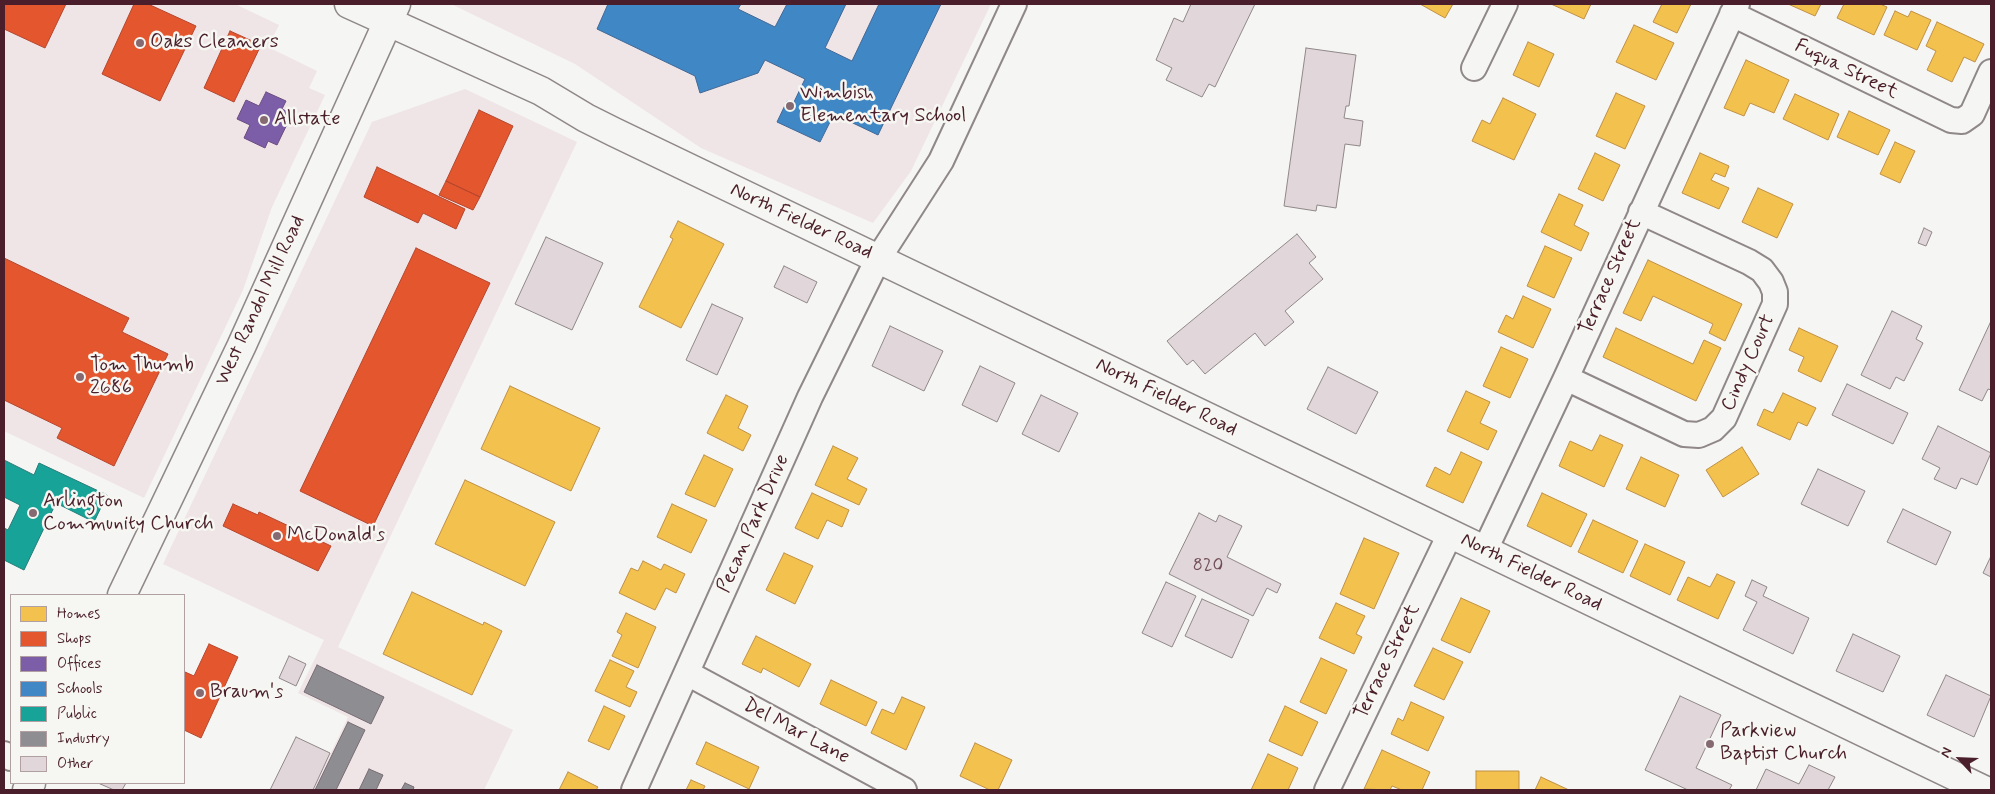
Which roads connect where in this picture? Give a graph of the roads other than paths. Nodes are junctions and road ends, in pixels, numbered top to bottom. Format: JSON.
{"nodes":[{"id":1,"x":349,"y":4,"type":"edge"},
{"id":2,"x":1014,"y":4,"type":"edge"},
{"id":3,"x":1504,"y":4,"type":"edge"},
{"id":4,"x":1734,"y":9,"type":"edge"},
{"id":5,"x":392,"y":13,"type":"edge"},
{"id":6,"x":1474,"y":68,"type":"dead end"},
{"id":7,"x":1991,"y":72,"type":"edge"},
{"id":8,"x":1641,"y":212,"type":"junction"},
{"id":9,"x":878,"y":259,"type":"junction"},
{"id":10,"x":1566,"y":378,"type":"junction"},
{"id":11,"x":1450,"y":534,"type":"junction"},
{"id":12,"x":1485,"y":550,"type":"junction"},
{"id":13,"x":122,"y":594,"type":"edge"},
{"id":14,"x":687,"y":673,"type":"junction"},
{"id":15,"x":634,"y":790,"type":"edge"},
{"id":16,"x":904,"y":790,"type":"edge"},
{"id":17,"x":1327,"y":790,"type":"edge"},
{"id":18,"x":1984,"y":790,"type":"edge"}],
"edges":[{"from":1,"to":5,"type":"main road","name":"North Fielder Road"},
{"from":2,"to":9,"type":"street","name":"Pecan Park Drive"},
{"from":3,"to":6,"type":"street"},
{"from":4,"to":7,"type":"street","name":"Fuqua Street"},
{"from":4,"to":8,"type":"street","name":"Terrace Street"},
{"from":5,"to":9,"type":"main road","name":"North Fielder Road"},
{"from":5,"to":13,"type":"main road","name":"West Randol Mill Road"},
{"from":8,"to":10,"type":"street","name":"Terrace Street"},
{"from":8,"to":10,"type":"street","name":"Cindy Court"},
{"from":9,"to":11,"type":"main road","name":"North Fielder Road"},
{"from":9,"to":14,"type":"street","name":"Pecan Park Drive"},
{"from":10,"to":12,"type":"street","name":"Terrace Street"},
{"from":11,"to":12,"type":"main road","name":"North Fielder Road"},
{"from":11,"to":17,"type":"street","name":"Terrace Street"},
{"from":12,"to":18,"type":"main road","name":"North Fielder Road"},
{"from":14,"to":15,"type":"street","name":"Pecan Park Drive"},
{"from":14,"to":16,"type":"street","name":"Del Mar Lane"}]}
